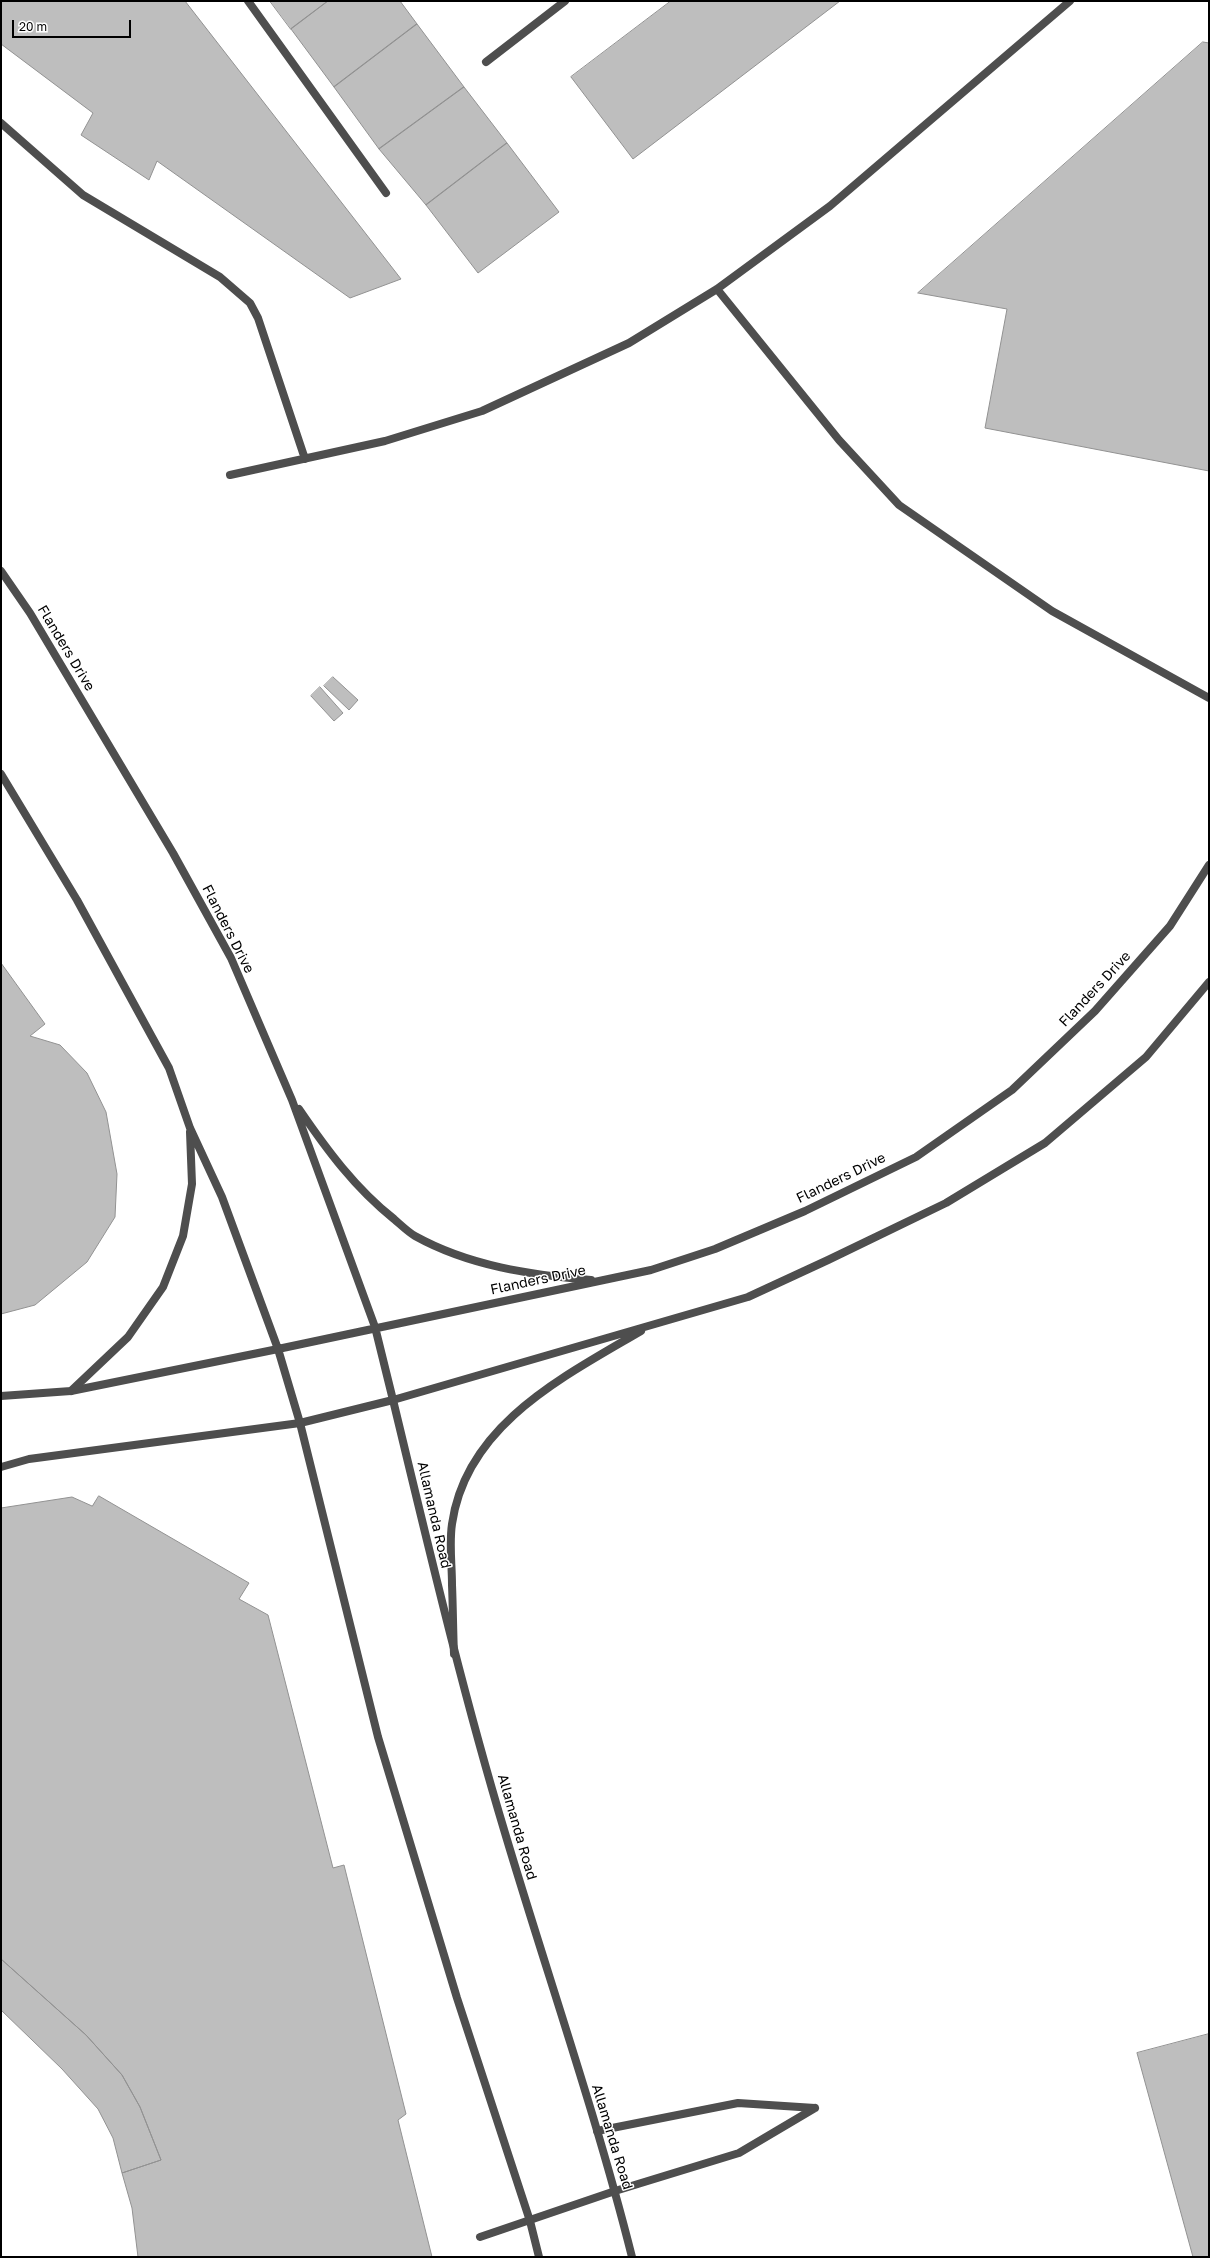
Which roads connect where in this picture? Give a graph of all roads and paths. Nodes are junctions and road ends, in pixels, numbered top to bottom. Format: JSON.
{"nodes":[{"id":1,"x":248,"y":1,"type":"edge"},
{"id":2,"x":565,"y":1,"type":"edge"},
{"id":3,"x":1070,"y":1,"type":"edge"},
{"id":4,"x":486,"y":62,"type":"dead end"},
{"id":5,"x":1,"y":123,"type":"edge"},
{"id":6,"x":386,"y":193,"type":"dead end"},
{"id":7,"x":717,"y":289,"type":"junction"},
{"id":8,"x":306,"y":459,"type":"junction"},
{"id":9,"x":230,"y":475,"type":"dead end"},
{"id":10,"x":1,"y":571,"type":"edge"},
{"id":11,"x":1209,"y":698,"type":"edge"},
{"id":12,"x":1,"y":774,"type":"edge"},
{"id":13,"x":1209,"y":865,"type":"edge"},
{"id":14,"x":1209,"y":982,"type":"edge"},
{"id":15,"x":292,"y":1100,"type":"junction"},
{"id":16,"x":190,"y":1128,"type":"junction"},
{"id":17,"x":601,"y":1281,"type":"junction"},
{"id":18,"x":652,"y":1325,"type":"junction"},
{"id":19,"x":375,"y":1327,"type":"junction"},
{"id":20,"x":278,"y":1349,"type":"junction"},
{"id":21,"x":71,"y":1391,"type":"junction"},
{"id":22,"x":1,"y":1396,"type":"edge"},
{"id":23,"x":393,"y":1400,"type":"junction"},
{"id":24,"x":300,"y":1423,"type":"junction"},
{"id":25,"x":1,"y":1467,"type":"edge"},
{"id":26,"x":454,"y":1654,"type":"junction"},
{"id":27,"x":597,"y":2131,"type":"junction"},
{"id":28,"x":615,"y":2191,"type":"junction"},
{"id":29,"x":530,"y":2222,"type":"junction"},
{"id":30,"x":480,"y":2237,"type":"dead end"},
{"id":31,"x":539,"y":2257,"type":"edge"},
{"id":32,"x":632,"y":2257,"type":"edge"}],
"edges":[{"from":1,"to":6,"type":"street"},
{"from":2,"to":4,"type":"street"},
{"from":3,"to":7,"type":"street"},
{"from":5,"to":8,"type":"street"},
{"from":7,"to":8,"type":"street"},
{"from":7,"to":11,"type":"street"},
{"from":8,"to":9,"type":"street"},
{"from":10,"to":15,"type":"street","name":"Flanders Drive"},
{"from":12,"to":16,"type":"street"},
{"from":13,"to":17,"type":"street","name":"Flanders Drive"},
{"from":14,"to":18,"type":"street"},
{"from":15,"to":17,"type":"street"},
{"from":15,"to":19,"type":"street","name":"Flanders Drive"},
{"from":16,"to":20,"type":"street"},
{"from":16,"to":21,"type":"street"},
{"from":17,"to":19,"type":"street","name":"Flanders Drive"},
{"from":18,"to":23,"type":"street"},
{"from":18,"to":26,"type":"street"},
{"from":19,"to":20,"type":"street","name":"Flanders Drive"},
{"from":19,"to":23,"type":"street","name":"Flanders Drive"},
{"from":20,"to":21,"type":"street","name":"Flanders Drive"},
{"from":20,"to":24,"type":"street"},
{"from":21,"to":22,"type":"street","name":"Flanders Drive"},
{"from":23,"to":24,"type":"street"},
{"from":23,"to":26,"type":"street","name":"Allamanda Road"},
{"from":24,"to":25,"type":"street"},
{"from":24,"to":29,"type":"street"},
{"from":26,"to":27,"type":"street","name":"Allamanda Road"},
{"from":27,"to":28,"type":"street","name":"Allamanda Road"},
{"from":27,"to":28,"type":"street"},
{"from":28,"to":29,"type":"street"},
{"from":28,"to":32,"type":"street","name":"Allamanda Road"},
{"from":29,"to":30,"type":"street"},
{"from":29,"to":31,"type":"street"}]}
